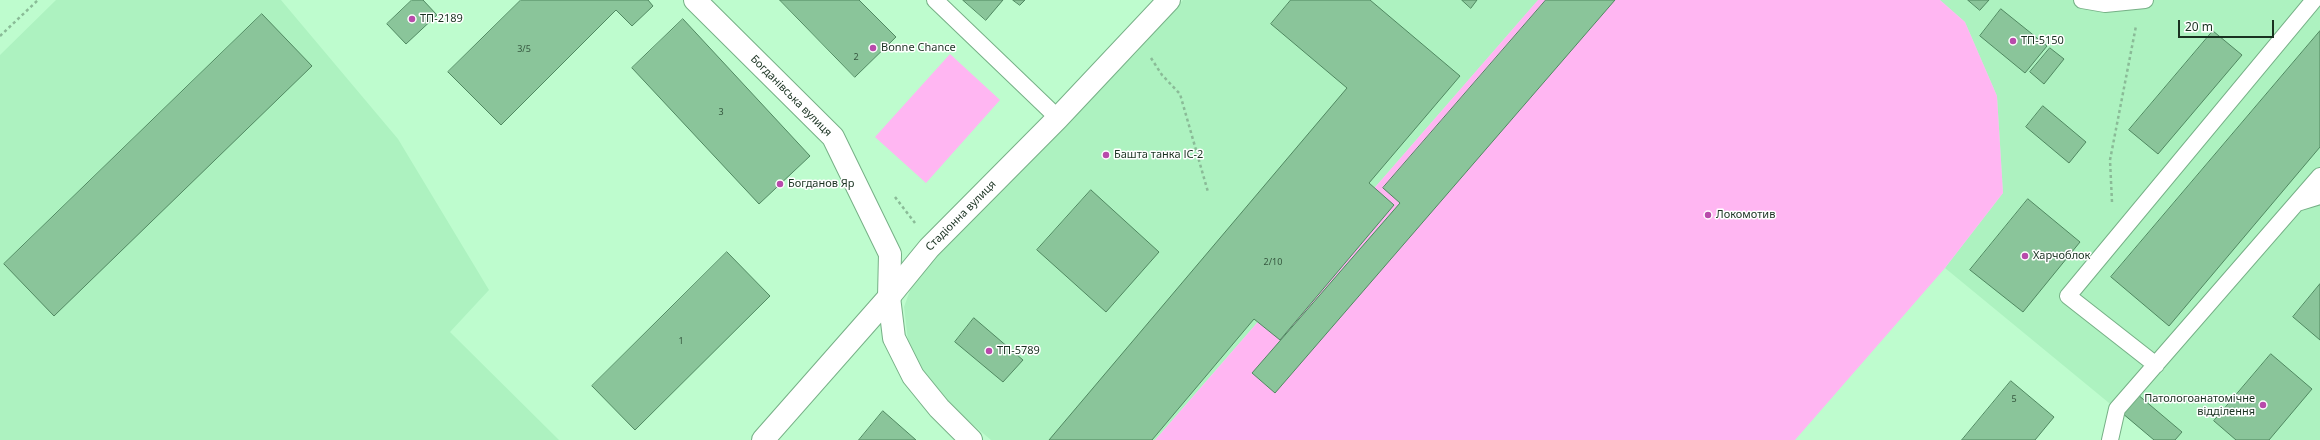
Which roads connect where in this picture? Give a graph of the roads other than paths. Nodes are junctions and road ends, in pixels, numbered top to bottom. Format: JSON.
{"nodes":[{"id":1,"x":695,"y":0,"type":"edge"},
{"id":2,"x":935,"y":0,"type":"edge"},
{"id":3,"x":1169,"y":0,"type":"edge"},
{"id":4,"x":2082,"y":0,"type":"edge"},
{"id":5,"x":2314,"y":0,"type":"edge"},
{"id":6,"x":2143,"y":1,"type":"edge"},
{"id":7,"x":1058,"y":118,"type":"junction"},
{"id":8,"x":2320,"y":176,"type":"edge"},
{"id":9,"x":2320,"y":196,"type":"edge"},
{"id":10,"x":2296,"y":203,"type":"junction"},
{"id":11,"x":889,"y":297,"type":"junction"},
{"id":12,"x":2156,"y":365,"type":"junction"},
{"id":13,"x":763,"y":440,"type":"edge"},
{"id":14,"x":971,"y":440,"type":"edge"},
{"id":15,"x":2110,"y":440,"type":"edge"}],
"edges":[{"from":1,"to":11,"type":"street","name":"Богданівська вулиця"},
{"from":2,"to":7,"type":"lane"},
{"from":3,"to":7,"type":"street","name":"Стадіонна вулиця"},
{"from":4,"to":6,"type":"lane"},
{"from":5,"to":12,"type":"lane"},
{"from":7,"to":11,"type":"street","name":"Стадіонна вулиця"},
{"from":8,"to":10,"type":"lane"},
{"from":9,"to":10,"type":"lane"},
{"from":10,"to":12,"type":"lane"},
{"from":11,"to":13,"type":"street","name":"Стадіонна вулиця"},
{"from":11,"to":14,"type":"street","name":"Богданівська вулиця"},
{"from":12,"to":15,"type":"lane"}]}
